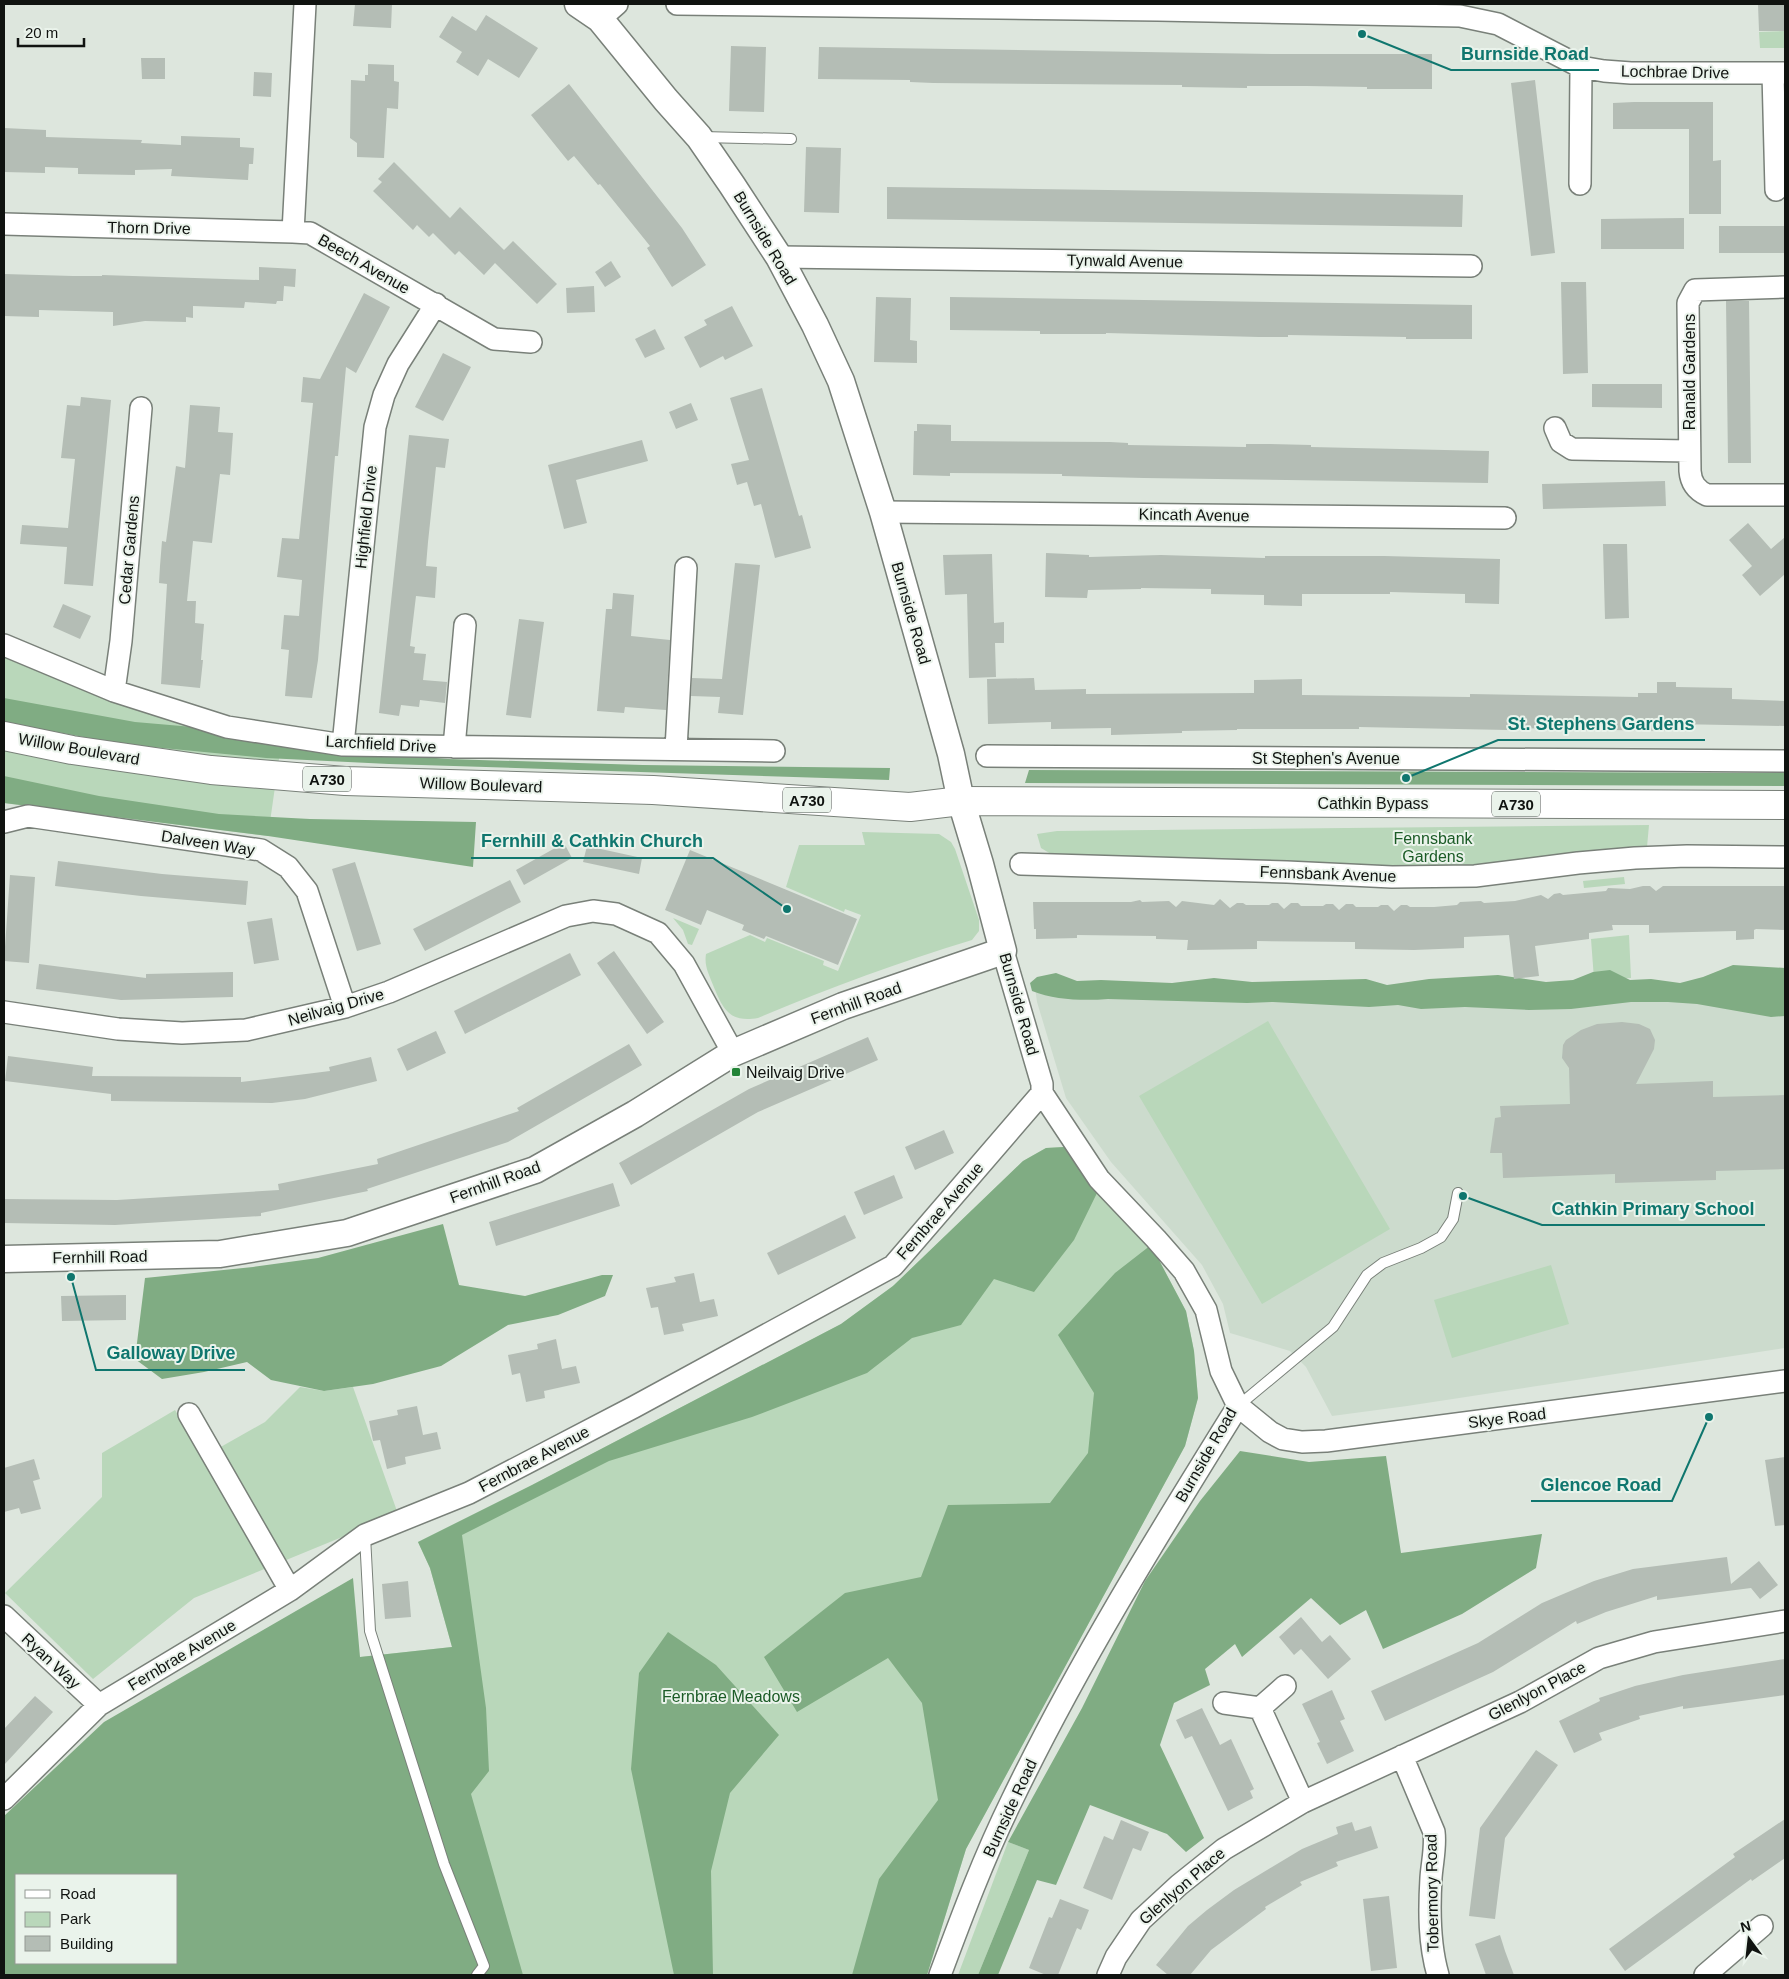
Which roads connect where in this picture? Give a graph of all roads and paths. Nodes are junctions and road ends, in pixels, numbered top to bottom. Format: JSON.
{"nodes":[{"id":1,"x":305,"y":4,"type":"edge"},
{"id":2,"x":578,"y":4,"type":"edge"},
{"id":3,"x":677,"y":4,"type":"edge"},
{"id":4,"x":1255,"y":8,"type":"edge"},
{"id":5,"x":1403,"y":9,"type":"edge"},
{"id":6,"x":609,"y":11,"type":"edge"},
{"id":7,"x":1581,"y":67,"type":"junction"},
{"id":8,"x":1779,"y":73,"type":"edge"},
{"id":9,"x":699,"y":137,"type":"junction"},
{"id":10,"x":791,"y":139,"type":"dead end"},
{"id":11,"x":1580,"y":184,"type":"dead end"},
{"id":12,"x":1776,"y":190,"type":"dead end"},
{"id":13,"x":4,"y":224,"type":"edge"},
{"id":14,"x":293,"y":232,"type":"junction"},
{"id":15,"x":779,"y":257,"type":"junction"},
{"id":16,"x":1471,"y":266,"type":"dead end"},
{"id":17,"x":1785,"y":287,"type":"edge"},
{"id":18,"x":436,"y":304,"type":"junction"},
{"id":19,"x":530,"y":342,"type":"dead end"},
{"id":20,"x":142,"y":408,"type":"dead end"},
{"id":21,"x":1555,"y":428,"type":"dead end"},
{"id":22,"x":1689,"y":451,"type":"junction"},
{"id":23,"x":1785,"y":495,"type":"edge"},
{"id":24,"x":882,"y":512,"type":"junction"},
{"id":25,"x":1505,"y":518,"type":"dead end"},
{"id":26,"x":686,"y":568,"type":"dead end"},
{"id":27,"x":465,"y":625,"type":"dead end"},
{"id":28,"x":4,"y":645,"type":"edge"},
{"id":29,"x":114,"y":692,"type":"junction"},
{"id":30,"x":4,"y":736,"type":"edge"},
{"id":31,"x":343,"y":745,"type":"junction"},
{"id":32,"x":454,"y":747,"type":"junction"},
{"id":33,"x":676,"y":749,"type":"junction"},
{"id":34,"x":774,"y":751,"type":"dead end"},
{"id":35,"x":987,"y":756,"type":"dead end"},
{"id":36,"x":1785,"y":760,"type":"edge"},
{"id":37,"x":961,"y":801,"type":"junction"},
{"id":38,"x":1785,"y":805,"type":"edge"},
{"id":39,"x":4,"y":822,"type":"edge"},
{"id":40,"x":1785,"y":857,"type":"edge"},
{"id":41,"x":1021,"y":864,"type":"dead end"},
{"id":42,"x":1003,"y":951,"type":"junction"},
{"id":43,"x":344,"y":1007,"type":"junction"},
{"id":44,"x":4,"y":1012,"type":"edge"},
{"id":45,"x":732,"y":1053,"type":"junction"},
{"id":46,"x":1042,"y":1093,"type":"junction"},
{"id":47,"x":1458,"y":1193,"type":"dead end"},
{"id":48,"x":4,"y":1259,"type":"edge"},
{"id":49,"x":1785,"y":1381,"type":"edge"},
{"id":50,"x":1238,"y":1406,"type":"junction"},
{"id":51,"x":189,"y":1414,"type":"dead end"},
{"id":52,"x":365,"y":1535,"type":"junction"},
{"id":53,"x":290,"y":1590,"type":"junction"},
{"id":54,"x":4,"y":1616,"type":"edge"},
{"id":55,"x":1785,"y":1621,"type":"edge"},
{"id":56,"x":1285,"y":1686,"type":"dead end"},
{"id":57,"x":1224,"y":1702,"type":"dead end"},
{"id":58,"x":99,"y":1705,"type":"junction"},
{"id":59,"x":1260,"y":1708,"type":"junction"},
{"id":60,"x":1402,"y":1756,"type":"junction"},
{"id":61,"x":4,"y":1799,"type":"edge"},
{"id":62,"x":1303,"y":1802,"type":"junction"},
{"id":63,"x":1762,"y":1926,"type":"dead end"},
{"id":64,"x":477,"y":1975,"type":"edge"},
{"id":65,"x":940,"y":1975,"type":"edge"},
{"id":66,"x":1108,"y":1975,"type":"edge"},
{"id":67,"x":1438,"y":1975,"type":"edge"},
{"id":68,"x":1705,"y":1975,"type":"edge"}],
"edges":[{"from":1,"to":14,"type":"street"},
{"from":2,"to":6,"type":"street","name":"Burnside Road"},
{"from":3,"to":4,"type":"street","name":"Lochbrae Drive"},
{"from":4,"to":5,"type":"street","name":"Lochbrae Drive"},
{"from":5,"to":7,"type":"street","name":"Lochbrae Drive"},
{"from":6,"to":9,"type":"street","name":"Burnside Road"},
{"from":7,"to":8,"type":"street","name":"Lochbrae Drive"},
{"from":7,"to":11,"type":"street"},
{"from":8,"to":12,"type":"street"},
{"from":9,"to":10,"type":"lane"},
{"from":9,"to":15,"type":"street","name":"Burnside Road"},
{"from":13,"to":14,"type":"street","name":"Thorn Drive"},
{"from":14,"to":18,"type":"street","name":"Beech Avenue"},
{"from":15,"to":16,"type":"street","name":"Tynwald Avenue"},
{"from":15,"to":24,"type":"street","name":"Burnside Road"},
{"from":17,"to":22,"type":"street","name":"Ranald Gardens"},
{"from":18,"to":19,"type":"street","name":"Beech Avenue"},
{"from":18,"to":31,"type":"street","name":"Highfield Drive"},
{"from":20,"to":29,"type":"street","name":"Cedar Gardens"},
{"from":21,"to":22,"type":"street"},
{"from":22,"to":23,"type":"street","name":"Ranald Gardens"},
{"from":24,"to":25,"type":"street","name":"Kincath Avenue"},
{"from":24,"to":37,"type":"street","name":"Burnside Road"},
{"from":26,"to":33,"type":"street"},
{"from":27,"to":32,"type":"street"},
{"from":28,"to":29,"type":"street","name":"Larchfield Drive"},
{"from":29,"to":31,"type":"street","name":"Larchfield Drive"},
{"from":30,"to":37,"type":"main road","name":"Willow Boulevard","number":"A730"},
{"from":31,"to":32,"type":"street","name":"Larchfield Drive"},
{"from":32,"to":33,"type":"street","name":"Larchfield Drive"},
{"from":33,"to":34,"type":"street","name":"Larchfield Drive"},
{"from":35,"to":36,"type":"street","name":"St Stephen's Avenue"},
{"from":37,"to":38,"type":"main road","name":"Cathkin Bypass","number":"A730"},
{"from":37,"to":42,"type":"street","name":"Burnside Road"},
{"from":39,"to":43,"type":"street","name":"Dalveen Way"},
{"from":40,"to":41,"type":"street","name":"Fennsbank Avenue"},
{"from":42,"to":45,"type":"street","name":"Fernhill Road"},
{"from":42,"to":46,"type":"street","name":"Burnside Road"},
{"from":43,"to":44,"type":"street","name":"Neilvaig Drive"},
{"from":43,"to":45,"type":"street","name":"Neilvaig Drive"},
{"from":45,"to":48,"type":"street","name":"Fernhill Road"},
{"from":46,"to":50,"type":"street","name":"Burnside Road"},
{"from":46,"to":52,"type":"street","name":"Fernbrae Avenue"},
{"from":47,"to":50,"type":"lane"},
{"from":49,"to":50,"type":"street","name":"Skye Road"},
{"from":50,"to":65,"type":"street","name":"Burnside Road"},
{"from":51,"to":53,"type":"street"},
{"from":52,"to":53,"type":"street","name":"Fernbrae Avenue"},
{"from":52,"to":64,"type":"lane"},
{"from":53,"to":58,"type":"street","name":"Fernbrae Avenue"},
{"from":54,"to":58,"type":"street","name":"Ryan Way"},
{"from":55,"to":60,"type":"street","name":"Glenlyon Place"},
{"from":56,"to":59,"type":"street"},
{"from":57,"to":59,"type":"street"},
{"from":58,"to":61,"type":"street","name":"Fernbrae Avenue"},
{"from":59,"to":62,"type":"street"},
{"from":60,"to":62,"type":"street","name":"Glenlyon Place"},
{"from":60,"to":67,"type":"street","name":"Tobermory Road"},
{"from":62,"to":66,"type":"street","name":"Glenlyon Place"},
{"from":63,"to":68,"type":"street"}]}
